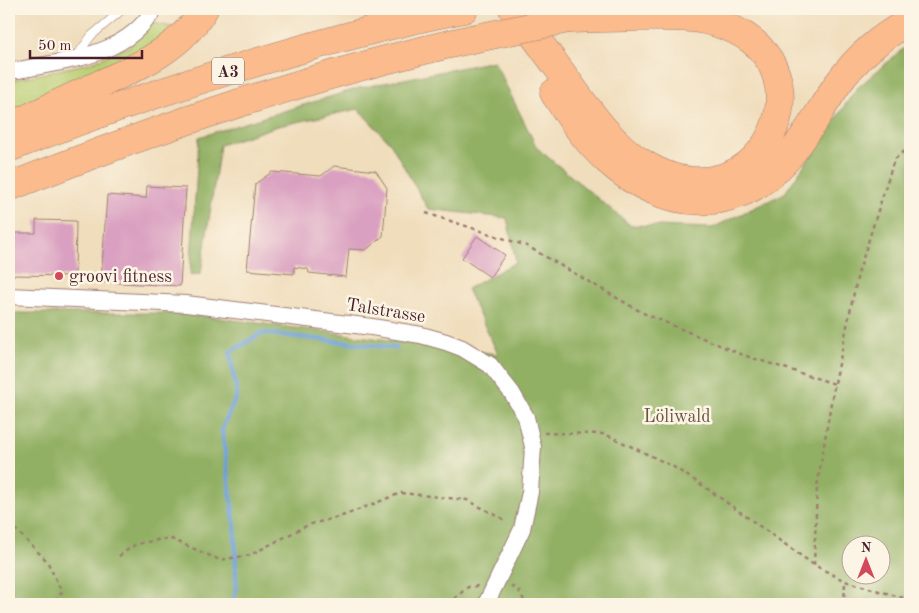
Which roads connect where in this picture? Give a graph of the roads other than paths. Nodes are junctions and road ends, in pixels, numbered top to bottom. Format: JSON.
{"nodes":[{"id":1,"x":123,"y":9,"type":"edge"},
{"id":2,"x":154,"y":9,"type":"edge"},
{"id":3,"x":204,"y":9,"type":"edge"},
{"id":4,"x":494,"y":9,"type":"edge"},
{"id":5,"x":513,"y":9,"type":"edge"},
{"id":6,"x":636,"y":9,"type":"edge"},
{"id":7,"x":458,"y":10,"type":"edge"},
{"id":8,"x":570,"y":19,"type":"junction"},
{"id":9,"x":910,"y":21,"type":"edge"},
{"id":10,"x":75,"y":59,"type":"junction"},
{"id":11,"x":12,"y":72,"type":"edge"},
{"id":12,"x":9,"y":127,"type":"edge"},
{"id":13,"x":9,"y":148,"type":"edge"},
{"id":14,"x":9,"y":187,"type":"edge"},
{"id":15,"x":9,"y":296,"type":"edge"},
{"id":16,"x":486,"y":604,"type":"edge"}],
"edges":[{"from":1,"to":10,"type":"lane"},
{"from":2,"to":10,"type":"street"},
{"from":3,"to":12,"type":"highway"},
{"from":4,"to":9,"type":"highway"},
{"from":5,"to":8,"type":"highway"},
{"from":6,"to":8,"type":"highway","number":"A3"},
{"from":7,"to":13,"type":"highway","number":"A3"},
{"from":8,"to":14,"type":"highway","number":"A3","bridge":true},
{"from":10,"to":11,"type":"street"},
{"from":15,"to":16,"type":"street","name":"Talstrasse"}]}
